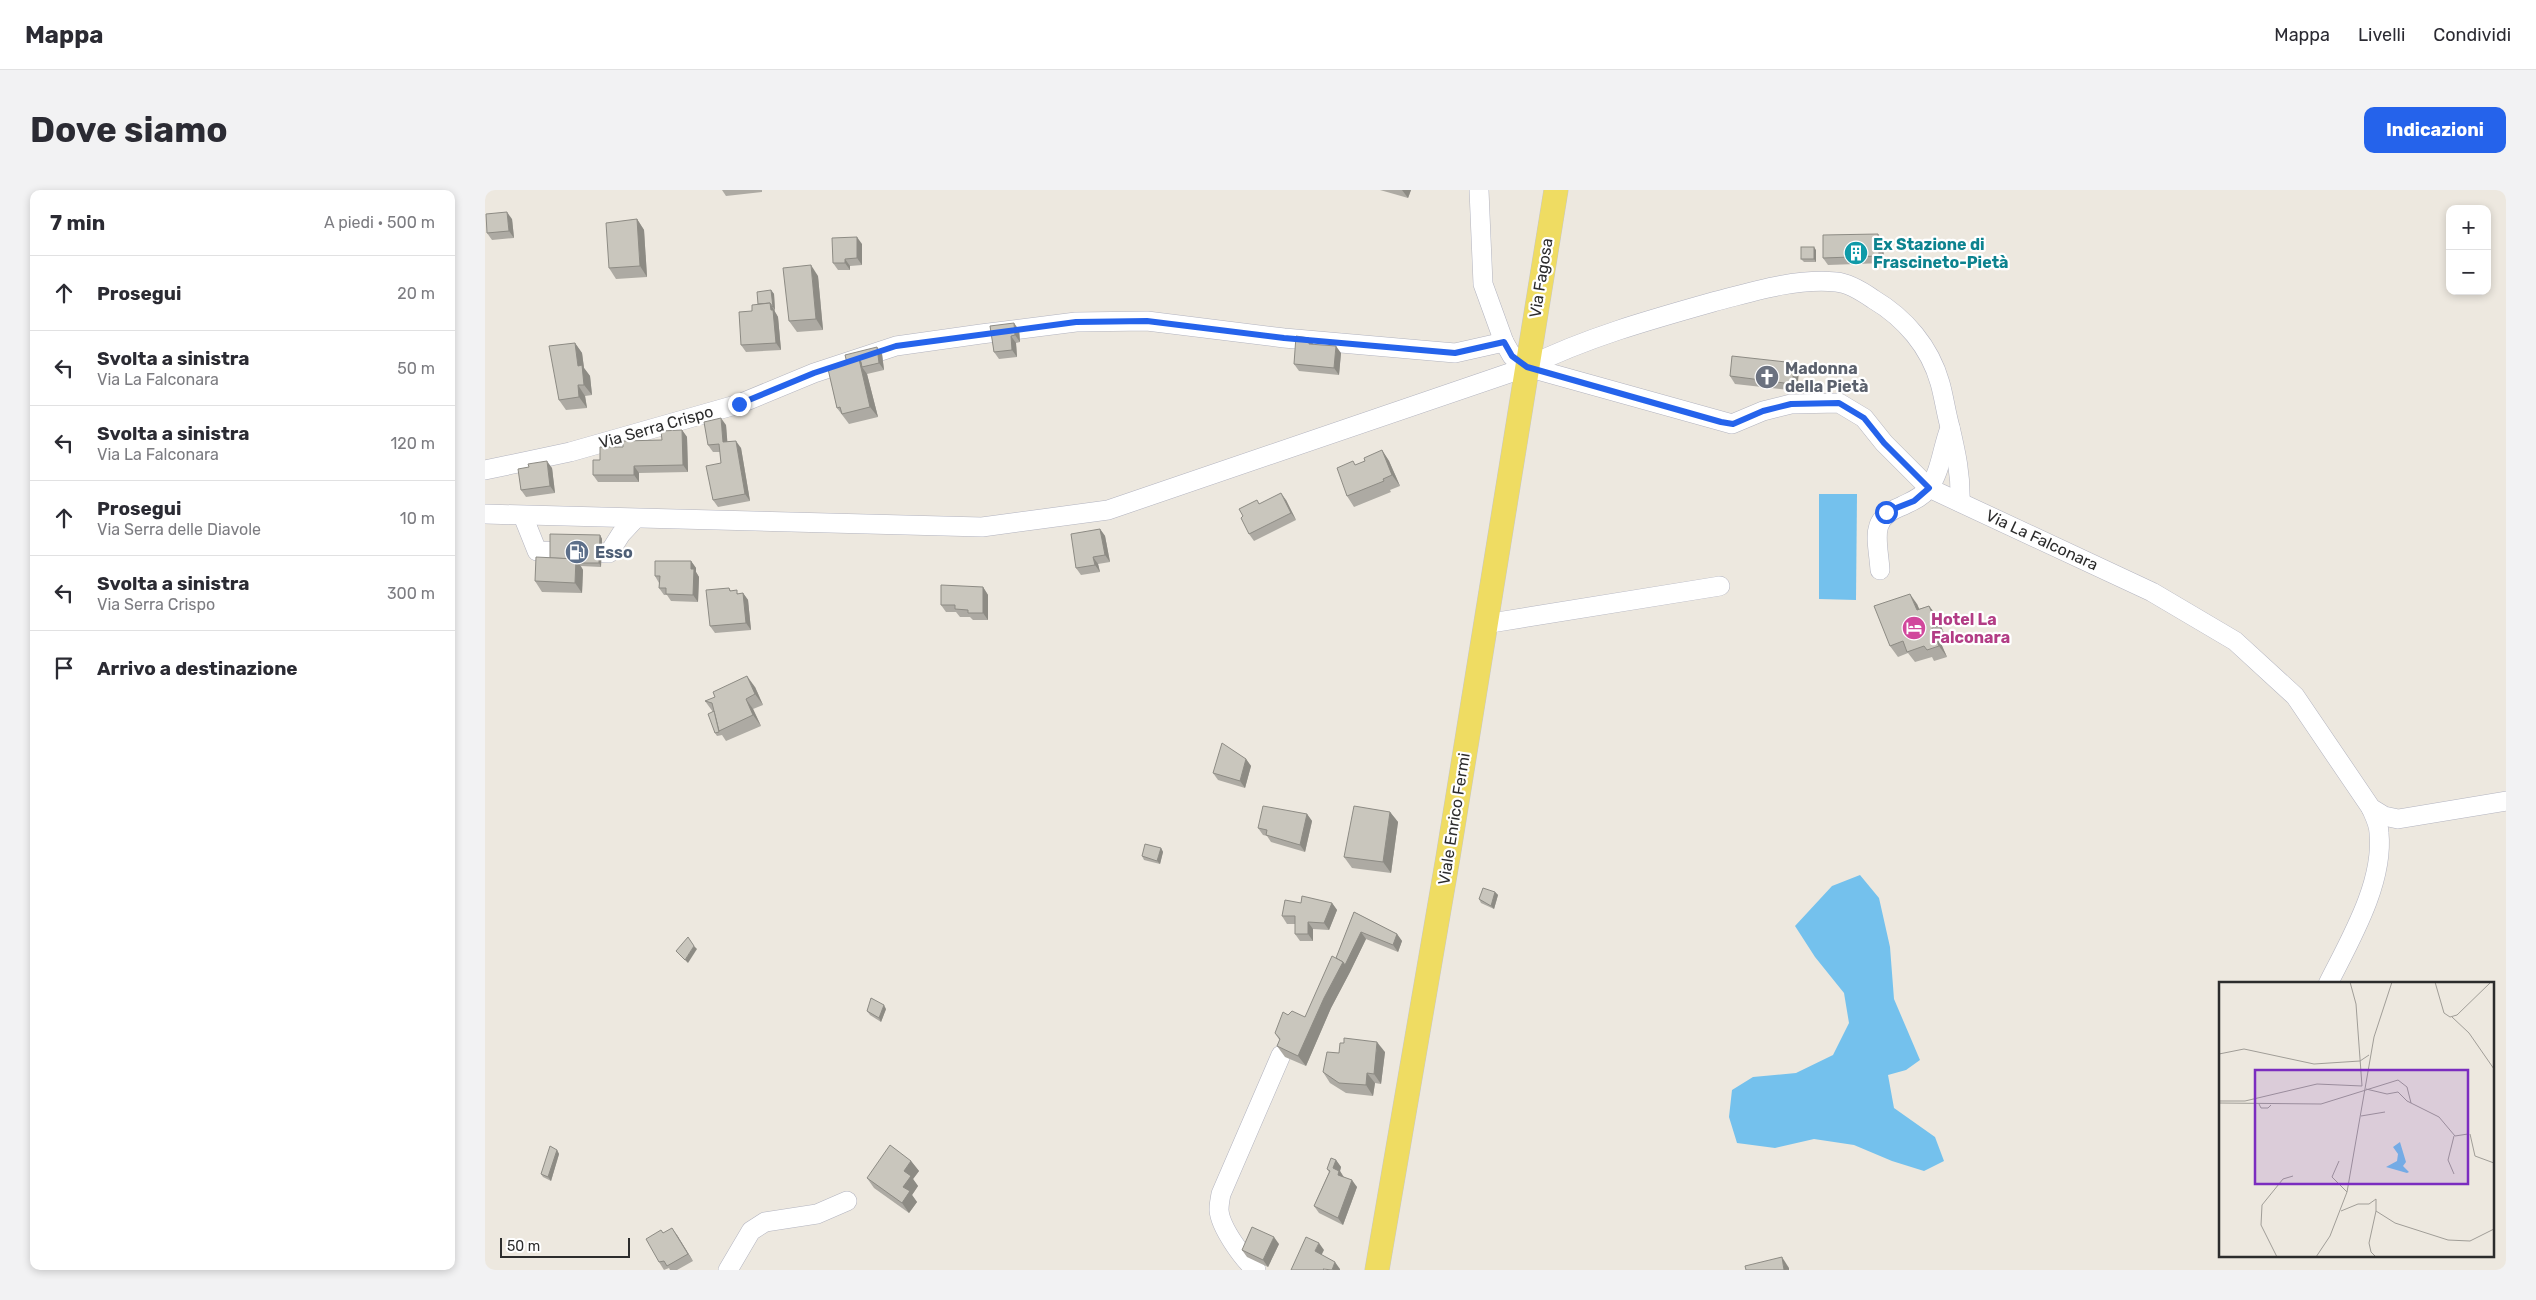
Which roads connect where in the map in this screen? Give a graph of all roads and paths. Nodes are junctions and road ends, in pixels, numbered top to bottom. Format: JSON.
{"nodes":[{"id":1,"x":1479,"y":190,"type":"edge"},
{"id":2,"x":1549,"y":190,"type":"edge"},
{"id":3,"x":1556,"y":190,"type":"edge"},
{"id":4,"x":1551,"y":217,"type":"junction"},
{"id":5,"x":1504,"y":342,"type":"junction"},
{"id":6,"x":1527,"y":367,"type":"junction"},
{"id":7,"x":1950,"y":428,"type":"junction"},
{"id":8,"x":485,"y":470,"type":"edge"},
{"id":9,"x":1929,"y":488,"type":"junction"},
{"id":10,"x":1960,"y":502,"type":"junction"},
{"id":11,"x":485,"y":514,"type":"edge"},
{"id":12,"x":523,"y":516,"type":"junction"},
{"id":13,"x":635,"y":519,"type":"junction"},
{"id":14,"x":1880,"y":570,"type":"dead end"},
{"id":15,"x":1720,"y":586,"type":"dead end"},
{"id":16,"x":1485,"y":624,"type":"junction"},
{"id":17,"x":2506,"y":801,"type":"edge"},
{"id":18,"x":2371,"y":808,"type":"junction"},
{"id":19,"x":2329,"y":982,"type":"edge"},
{"id":20,"x":1281,"y":1055,"type":"edge"},
{"id":21,"x":847,"y":1201,"type":"dead end"},
{"id":22,"x":728,"y":1270,"type":"edge"},
{"id":23,"x":1255,"y":1270,"type":"edge"},
{"id":24,"x":1377,"y":1270,"type":"edge"}],
"edges":[{"from":1,"to":5,"type":"street"},
{"from":2,"to":4,"type":"street"},
{"from":3,"to":4,"type":"main road","name":"Via Fagosa"},
{"from":4,"to":6,"type":"main road","name":"Via Fagosa"},
{"from":5,"to":6,"type":"street"},
{"from":5,"to":8,"type":"street","name":"Via Serra Crispo"},
{"from":6,"to":7,"type":"street"},
{"from":6,"to":9,"type":"street","name":"Via La Falconara"},
{"from":6,"to":13,"type":"street"},
{"from":6,"to":16,"type":"main road","name":"Viale Enrico Fermi"},
{"from":7,"to":9,"type":"street"},
{"from":7,"to":10,"type":"street"},
{"from":9,"to":10,"type":"street","name":"Via La Falconara"},
{"from":9,"to":14,"type":"street"},
{"from":10,"to":18,"type":"street","name":"Via La Falconara"},
{"from":11,"to":12,"type":"street"},
{"from":12,"to":13,"type":"street"},
{"from":12,"to":13,"type":"street"},
{"from":15,"to":16,"type":"street"},
{"from":16,"to":24,"type":"main road","name":"Viale Enrico Fermi"},
{"from":17,"to":18,"type":"street"},
{"from":18,"to":19,"type":"street","name":"Via La Falconara"},
{"from":20,"to":23,"type":"street"},
{"from":21,"to":22,"type":"street"}]}
